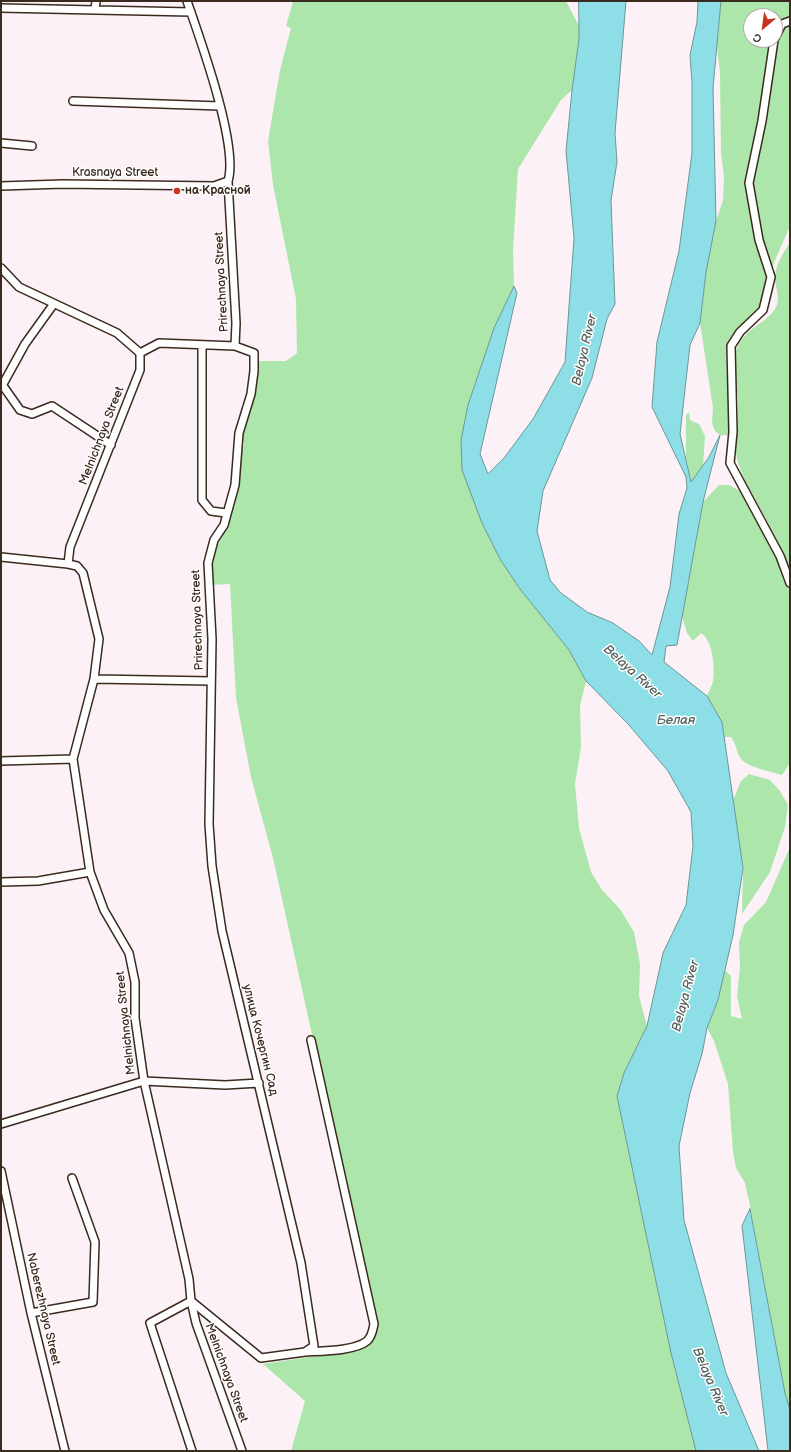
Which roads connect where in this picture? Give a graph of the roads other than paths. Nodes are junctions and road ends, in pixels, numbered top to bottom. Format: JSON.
{"nodes":[{"id":1,"x":96,"y":1,"type":"edge"},
{"id":2,"x":187,"y":1,"type":"edge"},
{"id":3,"x":1,"y":8,"type":"edge"},
{"id":4,"x":95,"y":10,"type":"junction"},
{"id":5,"x":191,"y":12,"type":"junction"},
{"id":6,"x":773,"y":48,"type":"edge"},
{"id":7,"x":73,"y":101,"type":"dead end"},
{"id":8,"x":220,"y":106,"type":"junction"},
{"id":9,"x":1,"y":143,"type":"edge"},
{"id":10,"x":32,"y":146,"type":"dead end"},
{"id":11,"x":228,"y":181,"type":"junction"},
{"id":12,"x":1,"y":186,"type":"edge"},
{"id":13,"x":1,"y":268,"type":"edge"},
{"id":14,"x":53,"y":304,"type":"junction"},
{"id":15,"x":202,"y":346,"type":"junction"},
{"id":16,"x":235,"y":346,"type":"junction"},
{"id":17,"x":140,"y":353,"type":"junction"},
{"id":18,"x":2,"y":384,"type":"edge"},
{"id":19,"x":111,"y":445,"type":"junction"},
{"id":20,"x":226,"y":514,"type":"junction"},
{"id":21,"x":1,"y":557,"type":"edge"},
{"id":22,"x":68,"y":564,"type":"junction"},
{"id":23,"x":790,"y":583,"type":"edge"},
{"id":24,"x":94,"y":679,"type":"junction"},
{"id":25,"x":211,"y":682,"type":"junction"},
{"id":26,"x":73,"y":759,"type":"junction"},
{"id":27,"x":1,"y":761,"type":"edge"},
{"id":28,"x":90,"y":872,"type":"junction"},
{"id":29,"x":1,"y":882,"type":"edge"},
{"id":30,"x":311,"y":1040,"type":"dead end"},
{"id":31,"x":144,"y":1081,"type":"junction"},
{"id":32,"x":259,"y":1084,"type":"junction"},
{"id":33,"x":1,"y":1124,"type":"edge"},
{"id":34,"x":1,"y":1171,"type":"edge"},
{"id":35,"x":72,"y":1178,"type":"dead end"},
{"id":36,"x":191,"y":1301,"type":"junction"},
{"id":37,"x":31,"y":1313,"type":"junction"},
{"id":38,"x":305,"y":1352,"type":"junction"},
{"id":39,"x":65,"y":1451,"type":"edge"},
{"id":40,"x":192,"y":1451,"type":"edge"},
{"id":41,"x":242,"y":1451,"type":"edge"}],
"edges":[{"from":1,"to":4,"type":"street"},
{"from":2,"to":5,"type":"street","name":"Prirechnaya Street"},
{"from":3,"to":4,"type":"street"},
{"from":4,"to":5,"type":"street"},
{"from":5,"to":8,"type":"street","name":"Prirechnaya Street"},
{"from":6,"to":23,"type":"street"},
{"from":7,"to":8,"type":"street"},
{"from":8,"to":11,"type":"street","name":"Prirechnaya Street"},
{"from":9,"to":10,"type":"street"},
{"from":11,"to":12,"type":"street","name":"Krasnaya Street"},
{"from":11,"to":16,"type":"street","name":"Prirechnaya Street"},
{"from":13,"to":14,"type":"street"},
{"from":14,"to":17,"type":"street"},
{"from":14,"to":18,"type":"street"},
{"from":15,"to":16,"type":"street"},
{"from":15,"to":17,"type":"street"},
{"from":15,"to":20,"type":"street"},
{"from":16,"to":20,"type":"street","name":"Prirechnaya Street"},
{"from":17,"to":19,"type":"street","name":"Melnichnaya Street"},
{"from":18,"to":19,"type":"street"},
{"from":19,"to":22,"type":"street","name":"Melnichnaya Street"},
{"from":20,"to":25,"type":"street","name":"Prirechnaya Street"},
{"from":21,"to":22,"type":"street"},
{"from":22,"to":24,"type":"street","name":"Melnichnaya Street"},
{"from":24,"to":25,"type":"street"},
{"from":24,"to":26,"type":"street","name":"Melnichnaya Street"},
{"from":25,"to":32,"type":"street","name":"улица Кочергин Сад"},
{"from":26,"to":27,"type":"street"},
{"from":26,"to":28,"type":"street","name":"Melnichnaya Street"},
{"from":28,"to":29,"type":"street"},
{"from":28,"to":31,"type":"street","name":"Melnichnaya Street"},
{"from":30,"to":38,"type":"street"},
{"from":31,"to":32,"type":"street"},
{"from":31,"to":33,"type":"street"},
{"from":31,"to":36,"type":"street","name":"Melnichnaya Street"},
{"from":32,"to":38,"type":"street","name":"улица Кочергин Сад"},
{"from":34,"to":37,"type":"street","name":"Naberezhnaya Street"},
{"from":35,"to":37,"type":"street"},
{"from":36,"to":38,"type":"street","name":"Melnichnaya Street"},
{"from":36,"to":40,"type":"street"},
{"from":36,"to":41,"type":"street","name":"Melnichnaya Street"},
{"from":37,"to":39,"type":"street","name":"Naberezhnaya Street"}]}
